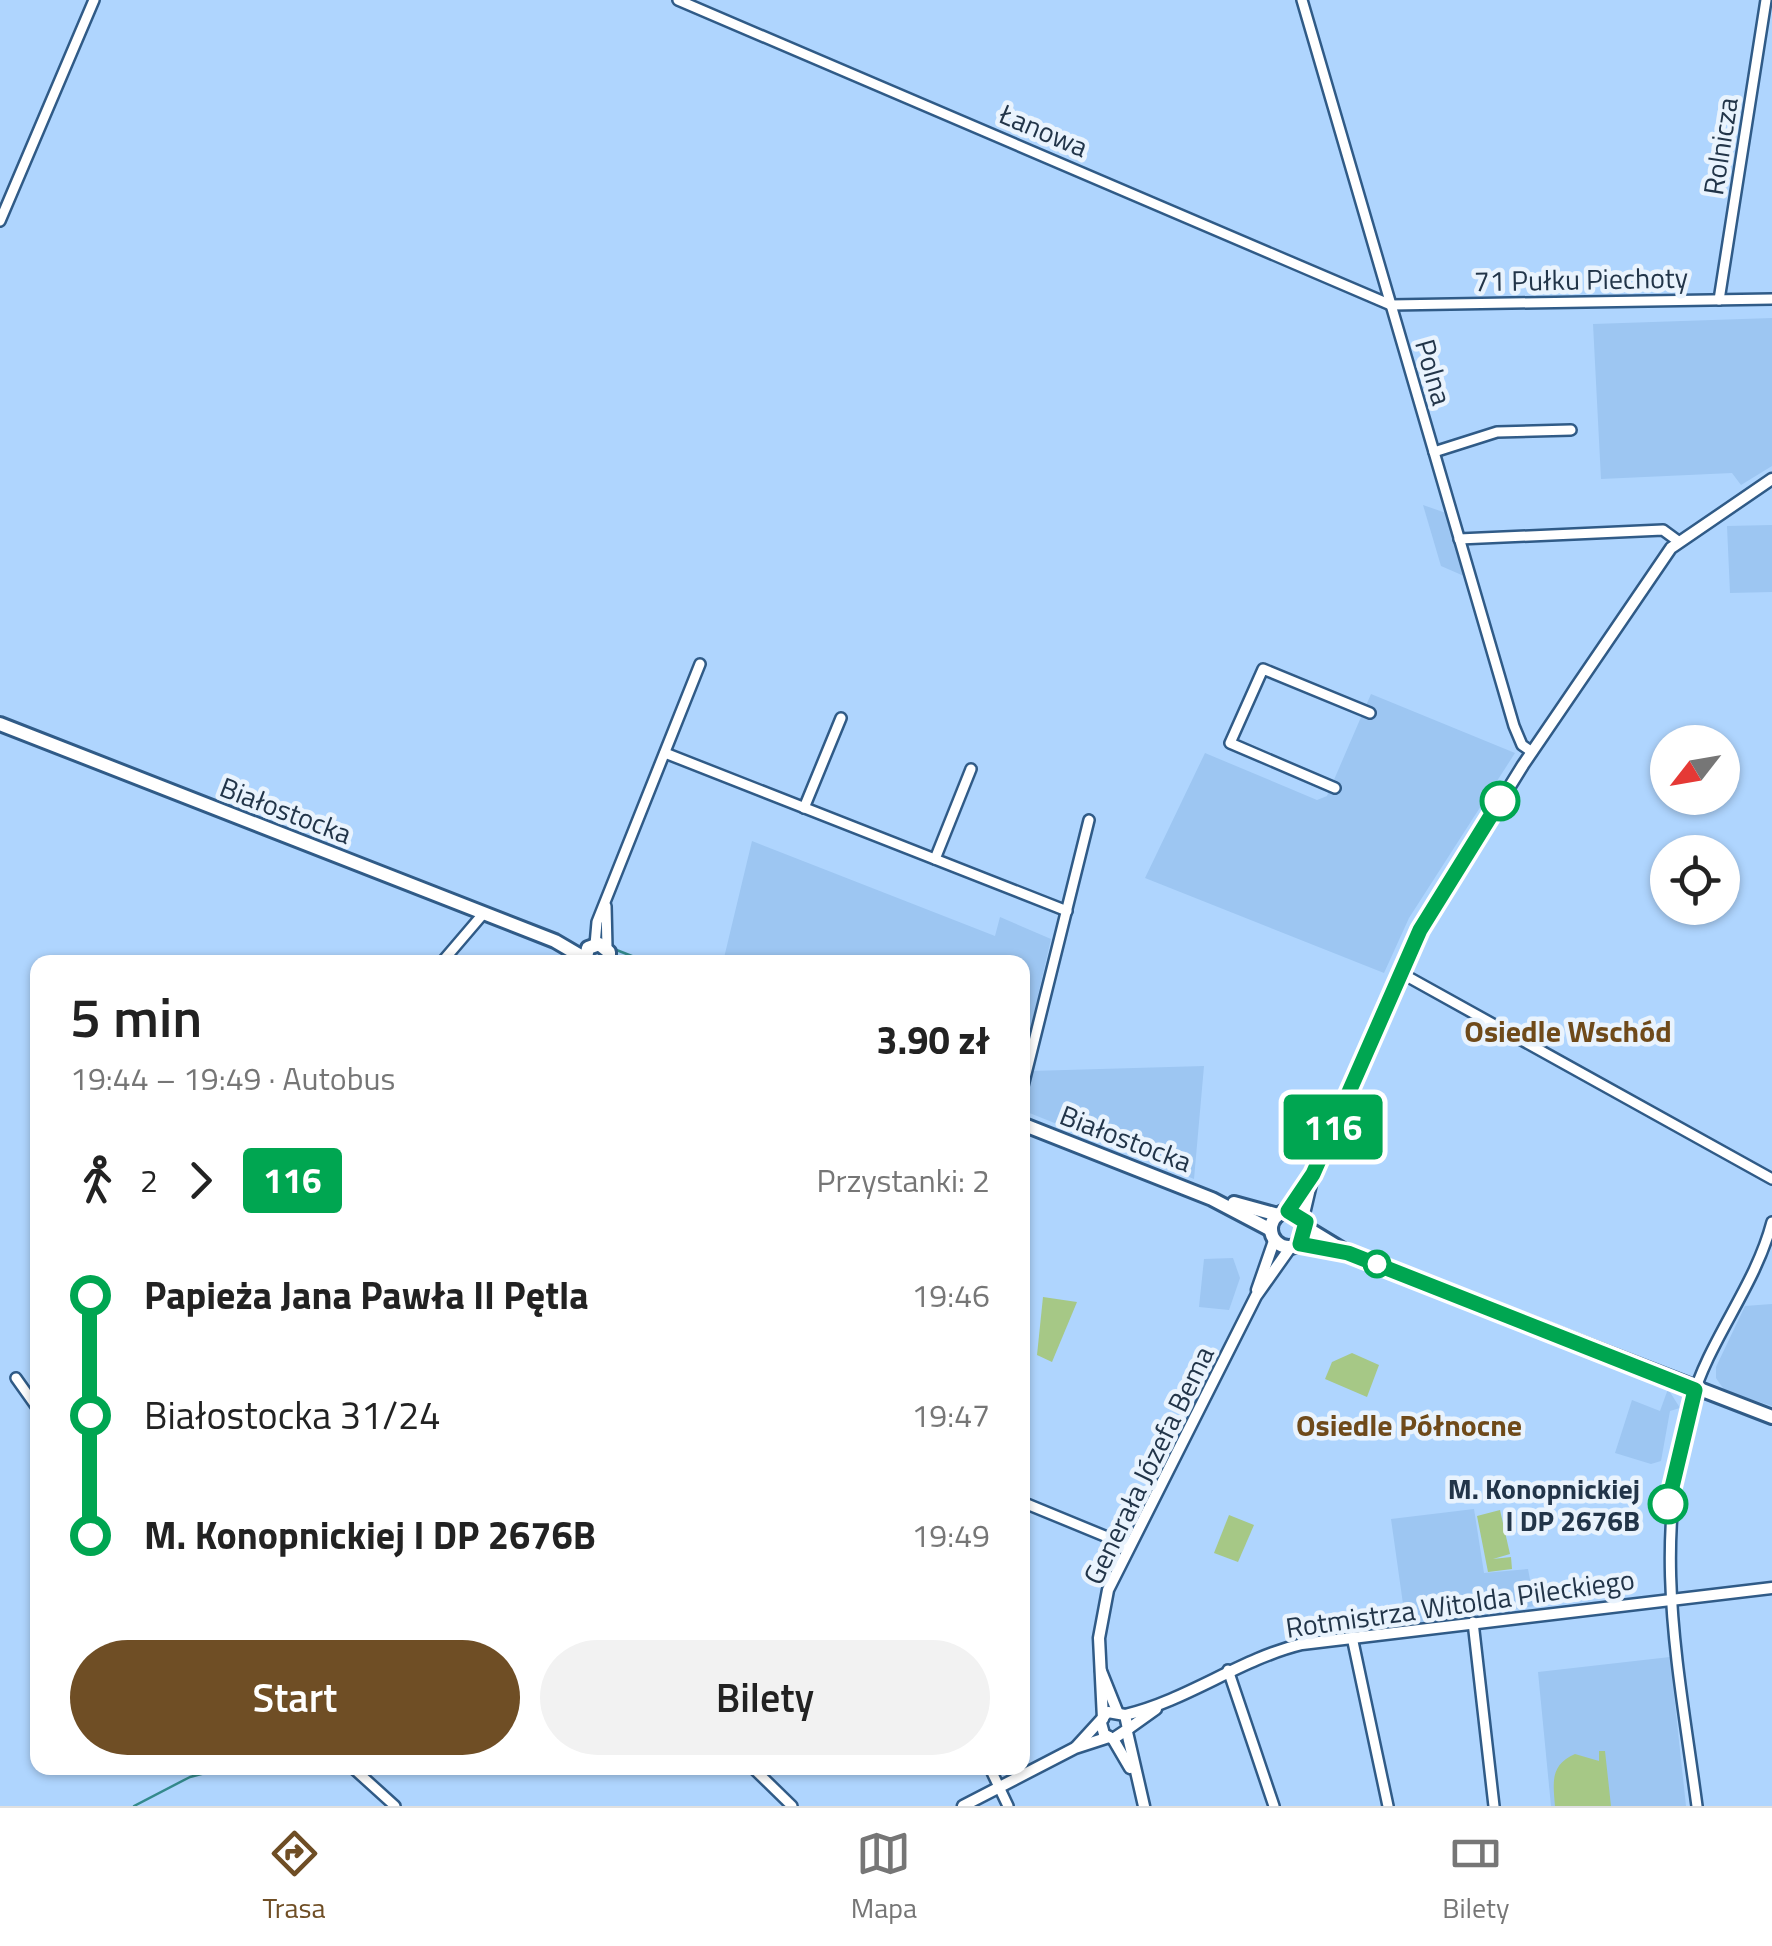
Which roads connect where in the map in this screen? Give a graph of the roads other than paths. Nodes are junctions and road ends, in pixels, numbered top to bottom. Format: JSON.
{"nodes":[{"id":1,"x":94,"y":0,"type":"edge"},
{"id":2,"x":678,"y":0,"type":"edge"},
{"id":3,"x":1302,"y":0,"type":"edge"},
{"id":4,"x":1766,"y":0,"type":"edge"},
{"id":5,"x":0,"y":221,"type":"edge"},
{"id":6,"x":1772,"y":299,"type":"edge"},
{"id":7,"x":1719,"y":300,"type":"junction"},
{"id":8,"x":1391,"y":305,"type":"junction"},
{"id":9,"x":1571,"y":430,"type":"dead end"},
{"id":10,"x":1434,"y":452,"type":"junction"},
{"id":11,"x":1772,"y":480,"type":"edge"},
{"id":12,"x":1459,"y":539,"type":"junction"},
{"id":13,"x":1678,"y":541,"type":"junction"},
{"id":14,"x":700,"y":664,"type":"dead end"},
{"id":15,"x":1370,"y":713,"type":"dead end"},
{"id":16,"x":842,"y":718,"type":"dead end"},
{"id":17,"x":0,"y":724,"type":"edge"},
{"id":18,"x":1532,"y":752,"type":"junction"},
{"id":19,"x":665,"y":753,"type":"junction"},
{"id":20,"x":971,"y":769,"type":"dead end"},
{"id":21,"x":1335,"y":788,"type":"dead end"},
{"id":22,"x":804,"y":808,"type":"junction"},
{"id":23,"x":1090,"y":820,"type":"dead end"},
{"id":24,"x":935,"y":859,"type":"junction"},
{"id":25,"x":1067,"y":911,"type":"junction"},
{"id":26,"x":483,"y":914,"type":"junction"},
{"id":27,"x":448,"y":955,"type":"edge"},
{"id":28,"x":600,"y":955,"type":"edge"},
{"id":29,"x":1401,"y":973,"type":"junction"},
{"id":30,"x":1030,"y":1058,"type":"edge"},
{"id":31,"x":1030,"y":1127,"type":"edge"},
{"id":32,"x":1313,"y":1174,"type":"junction"},
{"id":33,"x":1772,"y":1180,"type":"edge"},
{"id":34,"x":1212,"y":1199,"type":"junction"},
{"id":35,"x":1283,"y":1213,"type":"junction"},
{"id":36,"x":1772,"y":1222,"type":"edge"},
{"id":37,"x":1305,"y":1223,"type":"junction"},
{"id":38,"x":1272,"y":1236,"type":"junction"},
{"id":39,"x":1295,"y":1246,"type":"junction"},
{"id":40,"x":1348,"y":1253,"type":"junction"},
{"id":41,"x":1256,"y":1296,"type":"junction"},
{"id":42,"x":16,"y":1378,"type":"dead end"},
{"id":43,"x":1695,"y":1390,"type":"junction"},
{"id":44,"x":30,"y":1398,"type":"edge"},
{"id":45,"x":1772,"y":1417,"type":"edge"},
{"id":46,"x":1030,"y":1505,"type":"edge"},
{"id":47,"x":1128,"y":1546,"type":"junction"},
{"id":48,"x":1772,"y":1588,"type":"edge"},
{"id":49,"x":1670,"y":1598,"type":"junction"},
{"id":50,"x":1473,"y":1622,"type":"junction"},
{"id":51,"x":1352,"y":1637,"type":"junction"},
{"id":52,"x":1101,"y":1670,"type":"junction"},
{"id":53,"x":1228,"y":1670,"type":"junction"},
{"id":54,"x":1164,"y":1702,"type":"junction"},
{"id":55,"x":1121,"y":1713,"type":"junction"},
{"id":56,"x":1102,"y":1721,"type":"junction"},
{"id":57,"x":1128,"y":1730,"type":"junction"},
{"id":58,"x":1111,"y":1738,"type":"junction"},
{"id":59,"x":1075,"y":1748,"type":"junction"},
{"id":60,"x":1030,"y":1771,"type":"edge"},
{"id":61,"x":1133,"y":1773,"type":"junction"},
{"id":62,"x":361,"y":1775,"type":"edge"},
{"id":63,"x":761,"y":1775,"type":"edge"},
{"id":64,"x":994,"y":1775,"type":"edge"},
{"id":65,"x":1022,"y":1775,"type":"edge"},
{"id":66,"x":1001,"y":1786,"type":"junction"},
{"id":67,"x":396,"y":1806,"type":"edge"},
{"id":68,"x":792,"y":1806,"type":"edge"},
{"id":69,"x":962,"y":1806,"type":"edge"},
{"id":70,"x":1008,"y":1806,"type":"edge"},
{"id":71,"x":1144,"y":1806,"type":"edge"},
{"id":72,"x":1274,"y":1806,"type":"edge"},
{"id":73,"x":1388,"y":1806,"type":"edge"},
{"id":74,"x":1494,"y":1806,"type":"edge"},
{"id":75,"x":1697,"y":1806,"type":"edge"}],
"edges":[{"from":1,"to":5,"type":"street"},
{"from":2,"to":8,"type":"street","name":"Łanowa"},
{"from":3,"to":8,"type":"street","name":"Polna"},
{"from":4,"to":7,"type":"street","name":"Rolnicza"},
{"from":6,"to":7,"type":"street","name":"71 Pułku Piechoty"},
{"from":7,"to":8,"type":"street","name":"71 Pułku Piechoty"},
{"from":8,"to":10,"type":"street","name":"Polna"},
{"from":9,"to":10,"type":"street"},
{"from":10,"to":12,"type":"street","name":"Polna"},
{"from":11,"to":13,"type":"street"},
{"from":12,"to":13,"type":"street"},
{"from":12,"to":18,"type":"street","name":"Polna"},
{"from":13,"to":18,"type":"street"},
{"from":14,"to":19,"type":"street"},
{"from":15,"to":21,"type":"street"},
{"from":16,"to":22,"type":"street"},
{"from":17,"to":26,"type":"main road","name":"Białostocka"},
{"from":18,"to":29,"type":"street"},
{"from":19,"to":22,"type":"street"},
{"from":19,"to":28,"type":"street"},
{"from":20,"to":24,"type":"street"},
{"from":22,"to":24,"type":"street"},
{"from":23,"to":25,"type":"street"},
{"from":24,"to":25,"type":"street"},
{"from":25,"to":30,"type":"street"},
{"from":26,"to":27,"type":"street"},
{"from":26,"to":28,"type":"main road","name":"Białostocka"},
{"from":29,"to":32,"type":"street"},
{"from":29,"to":33,"type":"street"},
{"from":31,"to":34,"type":"main road","name":"Białostocka"},
{"from":32,"to":35,"type":"street"},
{"from":32,"to":37,"type":"street"},
{"from":34,"to":35,"type":"main road","name":"Białostocka"},
{"from":34,"to":38,"type":"main road","name":"Białostocka"},
{"from":35,"to":37,"type":"main road","name":"Białostocka"},
{"from":35,"to":38,"type":"main road"},
{"from":36,"to":43,"type":"street"},
{"from":37,"to":39,"type":"main road"},
{"from":37,"to":40,"type":"main road"},
{"from":38,"to":39,"type":"main road","name":"Białostocka"},
{"from":38,"to":41,"type":"street","name":"Generała Józefa Bema"},
{"from":39,"to":40,"type":"main road"},
{"from":39,"to":41,"type":"street","name":"Generała Józefa Bema"},
{"from":40,"to":43,"type":"main road"},
{"from":41,"to":47,"type":"street","name":"Generała Józefa Bema"},
{"from":42,"to":44,"type":"street"},
{"from":43,"to":45,"type":"main road"},
{"from":43,"to":49,"type":"street"},
{"from":46,"to":47,"type":"street"},
{"from":47,"to":52,"type":"street","name":"Generała Józefa Bema"},
{"from":48,"to":49,"type":"street","name":"Rotmistrza Witolda Pileckiego"},
{"from":49,"to":50,"type":"street","name":"Rotmistrza Witolda Pileckiego"},
{"from":49,"to":75,"type":"street"},
{"from":50,"to":51,"type":"street","name":"Rotmistrza Witolda Pileckiego"},
{"from":50,"to":74,"type":"street"},
{"from":51,"to":53,"type":"street","name":"Rotmistrza Witolda Pileckiego"},
{"from":51,"to":73,"type":"street"},
{"from":52,"to":55,"type":"street"},
{"from":52,"to":56,"type":"street","name":"Generała Józefa Bema"},
{"from":53,"to":54,"type":"street","name":"Rotmistrza Witolda Pileckiego"},
{"from":53,"to":72,"type":"street"},
{"from":54,"to":55,"type":"street","name":"Rotmistrza Witolda Pileckiego"},
{"from":54,"to":57,"type":"street","name":"Rotmistrza Witolda Pileckiego"},
{"from":55,"to":56,"type":"street","name":"Rotmistrza Witolda Pileckiego"},
{"from":55,"to":57,"type":"street"},
{"from":56,"to":58,"type":"street"},
{"from":56,"to":59,"type":"street"},
{"from":57,"to":58,"type":"street","name":"Rotmistrza Witolda Pileckiego"},
{"from":57,"to":61,"type":"street"},
{"from":58,"to":59,"type":"street"},
{"from":58,"to":61,"type":"street"},
{"from":59,"to":60,"type":"street"},
{"from":61,"to":71,"type":"street"},
{"from":62,"to":67,"type":"street"},
{"from":63,"to":68,"type":"street"},
{"from":64,"to":66,"type":"street"},
{"from":65,"to":66,"type":"street"},
{"from":66,"to":69,"type":"street"},
{"from":66,"to":70,"type":"street"}]}
